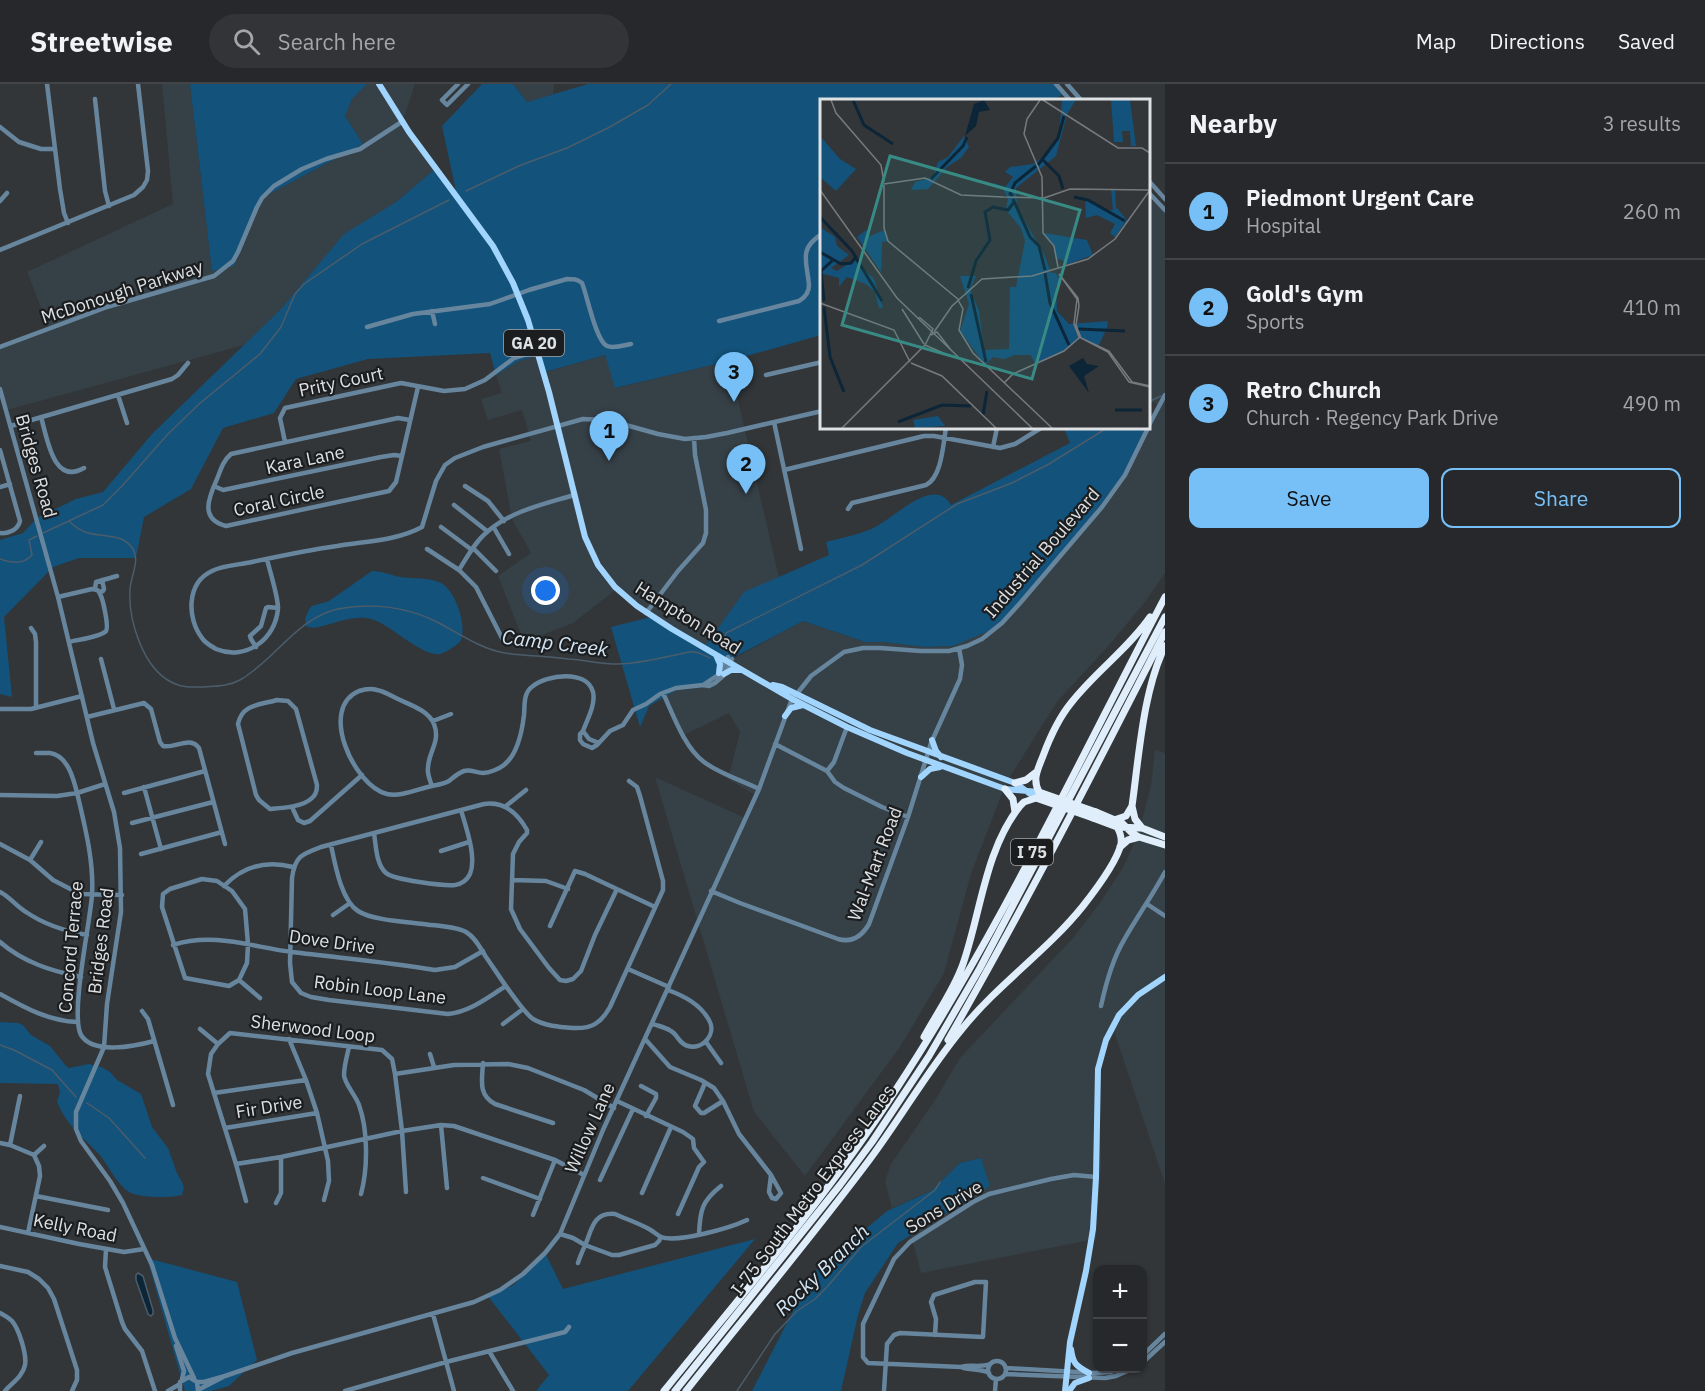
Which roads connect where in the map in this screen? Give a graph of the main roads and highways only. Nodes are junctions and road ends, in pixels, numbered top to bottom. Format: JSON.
{"nodes":[{"id":1,"x":379,"y":84,"type":"edge"},
{"id":2,"x":1165,"y":597,"type":"edge"},
{"id":3,"x":1160,"y":606,"type":"junction"},
{"id":4,"x":1165,"y":617,"type":"edge"},
{"id":5,"x":1165,"y":632,"type":"edge"},
{"id":6,"x":1165,"y":646,"type":"edge"},
{"id":7,"x":716,"y":654,"type":"junction"},
{"id":8,"x":742,"y":669,"type":"junction"},
{"id":9,"x":768,"y":684,"type":"junction"},
{"id":10,"x":794,"y":696,"type":"junction"},
{"id":11,"x":803,"y":705,"type":"junction"},
{"id":12,"x":785,"y":716,"type":"road end"},
{"id":13,"x":932,"y":740,"type":"road end"},
{"id":14,"x":942,"y":757,"type":"junction"},
{"id":15,"x":944,"y":767,"type":"junction"},
{"id":16,"x":1037,"y":771,"type":"junction"},
{"id":17,"x":921,"y":777,"type":"road end"},
{"id":18,"x":1015,"y":783,"type":"junction"},
{"id":19,"x":1005,"y":789,"type":"junction"},
{"id":20,"x":1024,"y":790,"type":"junction"},
{"id":21,"x":1037,"y":795,"type":"junction"},
{"id":22,"x":1132,"y":806,"type":"junction"},
{"id":23,"x":1015,"y":812,"type":"junction"},
{"id":24,"x":1115,"y":823,"type":"junction"},
{"id":25,"x":1126,"y":827,"type":"junction"},
{"id":26,"x":1142,"y":828,"type":"junction"},
{"id":27,"x":1139,"y":837,"type":"junction"},
{"id":28,"x":1165,"y":837,"type":"edge"},
{"id":29,"x":1165,"y":846,"type":"edge"},
{"id":30,"x":1120,"y":847,"type":"junction"},
{"id":31,"x":1164,"y":977,"type":"edge"},
{"id":32,"x":930,"y":1071,"type":"junction"},
{"id":33,"x":895,"y":1092,"type":"junction"},
{"id":34,"x":1070,"y":1342,"type":"junction"},
{"id":35,"x":664,"y":1391,"type":"edge"},
{"id":36,"x":675,"y":1391,"type":"edge"},
{"id":37,"x":686,"y":1391,"type":"edge"},
{"id":38,"x":1067,"y":1391,"type":"edge"}],
"edges":[{"from":1,"to":7,"type":"main road","name":"Hampton Road","number":"GA 20"},
{"from":2,"to":3,"type":"highway","number":"I 75"},
{"from":3,"to":16,"type":"highway"},
{"from":3,"to":33,"type":"highway","number":"I 75"},
{"from":4,"to":36,"type":"highway","name":"I-75 South Metro Express Lanes"},
{"from":5,"to":32,"type":"highway","number":"I 75"},
{"from":6,"to":22,"type":"highway"},
{"from":7,"to":8,"type":"main road","name":"Hampton Road","number":"GA 20"},
{"from":7,"to":8,"type":"main road"},
{"from":8,"to":9,"type":"main road","name":"Hampton Road","number":"GA 20"},
{"from":9,"to":10,"type":"main road","name":"Hampton Road","number":"GA 20"},
{"from":9,"to":10,"type":"main road","name":"Hampton Road","number":"GA 20"},
{"from":10,"to":11,"type":"main road","name":"Hampton Road","number":"GA 20"},
{"from":10,"to":14,"type":"main road","name":"Hampton Road","number":"GA 20"},
{"from":11,"to":12,"type":"main road"},
{"from":11,"to":15,"type":"main road","name":"Hampton Road","number":"GA 20"},
{"from":13,"to":14,"type":"main road"},
{"from":14,"to":18,"type":"main road","name":"Hampton Road","number":"GA 20"},
{"from":15,"to":17,"type":"main road"},
{"from":15,"to":19,"type":"main road","name":"Hampton Road","number":"GA 20"},
{"from":16,"to":18,"type":"highway"},
{"from":16,"to":21,"type":"highway"},
{"from":18,"to":20,"type":"main road","name":"Hampton Road","number":"GA 20"},
{"from":19,"to":20,"type":"main road","name":"Hampton Road","number":"GA 20"},
{"from":19,"to":23,"type":"highway"},
{"from":20,"to":21,"type":"main road","name":"Hampton Road","number":"GA 20"},
{"from":21,"to":23,"type":"highway"},
{"from":21,"to":24,"type":"highway","name":"Hampton Road","number":"GA 20","bridge":true},
{"from":22,"to":24,"type":"highway"},
{"from":22,"to":26,"type":"highway"},
{"from":23,"to":33,"type":"highway"},
{"from":24,"to":25,"type":"highway","name":"Hampton Road","number":"GA 20"},
{"from":24,"to":30,"type":"highway"},
{"from":25,"to":26,"type":"highway","name":"Hampton Road","number":"GA 20"},
{"from":25,"to":27,"type":"highway","name":"Hampton Road","number":"GA 20"},
{"from":26,"to":28,"type":"highway","name":"Hampton Road","number":"GA 20"},
{"from":27,"to":29,"type":"highway","name":"Hampton Road","number":"GA 20"},
{"from":27,"to":30,"type":"highway"},
{"from":30,"to":32,"type":"highway"},
{"from":31,"to":34,"type":"main road"},
{"from":32,"to":37,"type":"highway","number":"I 75"},
{"from":33,"to":35,"type":"highway","number":"I 75"},
{"from":34,"to":38,"type":"main road"},
{"from":34,"to":38,"type":"main road"}]}
